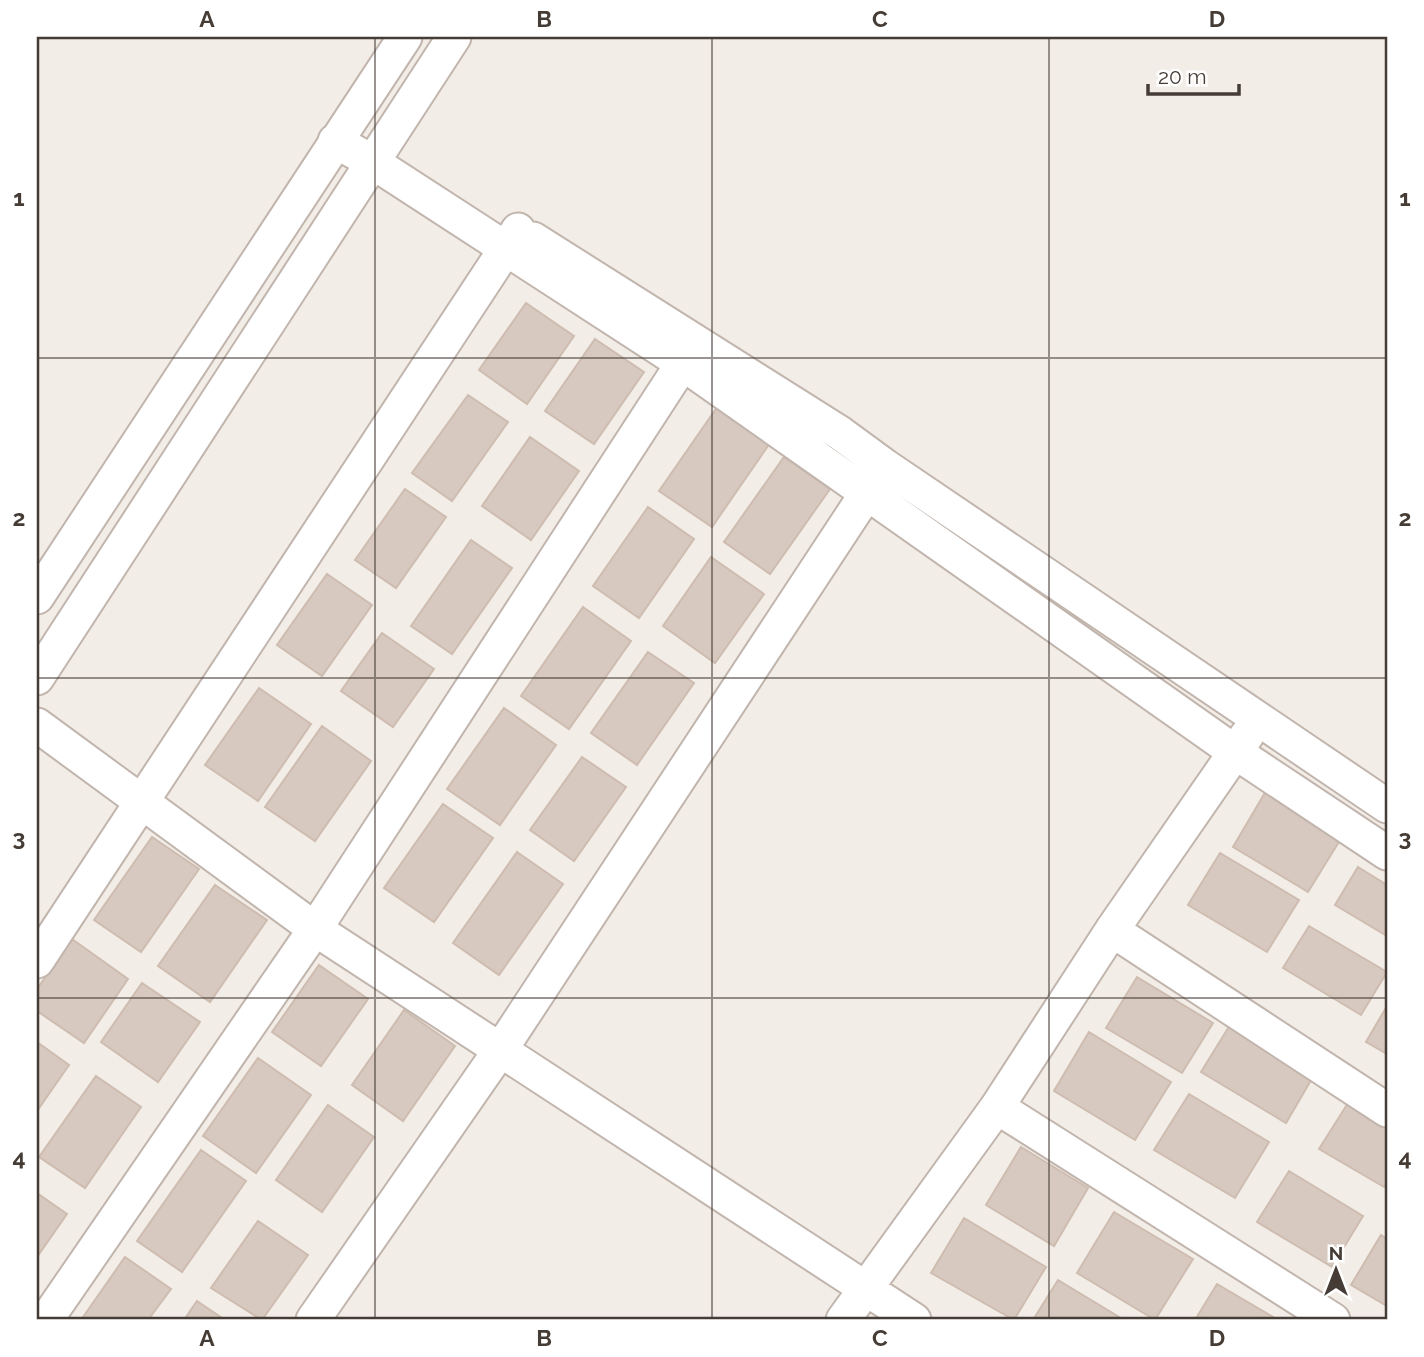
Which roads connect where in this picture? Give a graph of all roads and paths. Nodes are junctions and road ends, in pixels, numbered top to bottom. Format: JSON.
{"nodes":[{"id":1,"x":405,"y":37,"type":"edge"},
{"id":2,"x":454,"y":37,"type":"edge"},
{"id":3,"x":341,"y":132,"type":"junction"},
{"id":4,"x":376,"y":152,"type":"junction"},
{"id":5,"x":511,"y":239,"type":"junction"},
{"id":6,"x":690,"y":352,"type":"junction"},
{"id":7,"x":876,"y":479,"type":"junction"},
{"id":8,"x":37,"y":597,"type":"edge"},
{"id":9,"x":37,"y":678,"type":"edge"},
{"id":10,"x":1259,"y":718,"type":"junction"},
{"id":11,"x":37,"y":725,"type":"edge"},
{"id":12,"x":1235,"y":752,"type":"junction"},
{"id":13,"x":141,"y":801,"type":"junction"},
{"id":14,"x":1387,"y":806,"type":"edge"},
{"id":15,"x":1387,"y":853,"type":"edge"},
{"id":16,"x":315,"y":929,"type":"junction"},
{"id":17,"x":1112,"y":930,"type":"junction"},
{"id":18,"x":37,"y":961,"type":"edge"},
{"id":19,"x":502,"y":1049,"type":"junction"},
{"id":20,"x":997,"y":1107,"type":"junction"},
{"id":21,"x":1387,"y":1110,"type":"edge"},
{"id":22,"x":865,"y":1289,"type":"junction"},
{"id":23,"x":46,"y":1320,"type":"edge"},
{"id":24,"x":313,"y":1320,"type":"edge"},
{"id":25,"x":843,"y":1320,"type":"edge"},
{"id":26,"x":914,"y":1320,"type":"edge"},
{"id":27,"x":1333,"y":1320,"type":"edge"}],
"edges":[{"from":1,"to":3,"type":"street"},
{"from":2,"to":4,"type":"street"},
{"from":3,"to":4,"type":"street"},
{"from":3,"to":8,"type":"street"},
{"from":4,"to":5,"type":"street"},
{"from":4,"to":9,"type":"street"},
{"from":5,"to":6,"type":"street"},
{"from":5,"to":13,"type":"street"},
{"from":6,"to":7,"type":"street"},
{"from":6,"to":16,"type":"street"},
{"from":7,"to":10,"type":"street"},
{"from":7,"to":12,"type":"street"},
{"from":7,"to":19,"type":"street"},
{"from":10,"to":12,"type":"street"},
{"from":10,"to":14,"type":"street"},
{"from":11,"to":13,"type":"street"},
{"from":12,"to":15,"type":"street"},
{"from":12,"to":17,"type":"street"},
{"from":13,"to":16,"type":"street"},
{"from":13,"to":18,"type":"street"},
{"from":16,"to":19,"type":"street"},
{"from":16,"to":23,"type":"street"},
{"from":17,"to":20,"type":"street"},
{"from":17,"to":21,"type":"street"},
{"from":19,"to":22,"type":"street"},
{"from":19,"to":24,"type":"street"},
{"from":20,"to":22,"type":"street"},
{"from":20,"to":27,"type":"street"},
{"from":22,"to":25,"type":"street"},
{"from":22,"to":26,"type":"street"}]}
